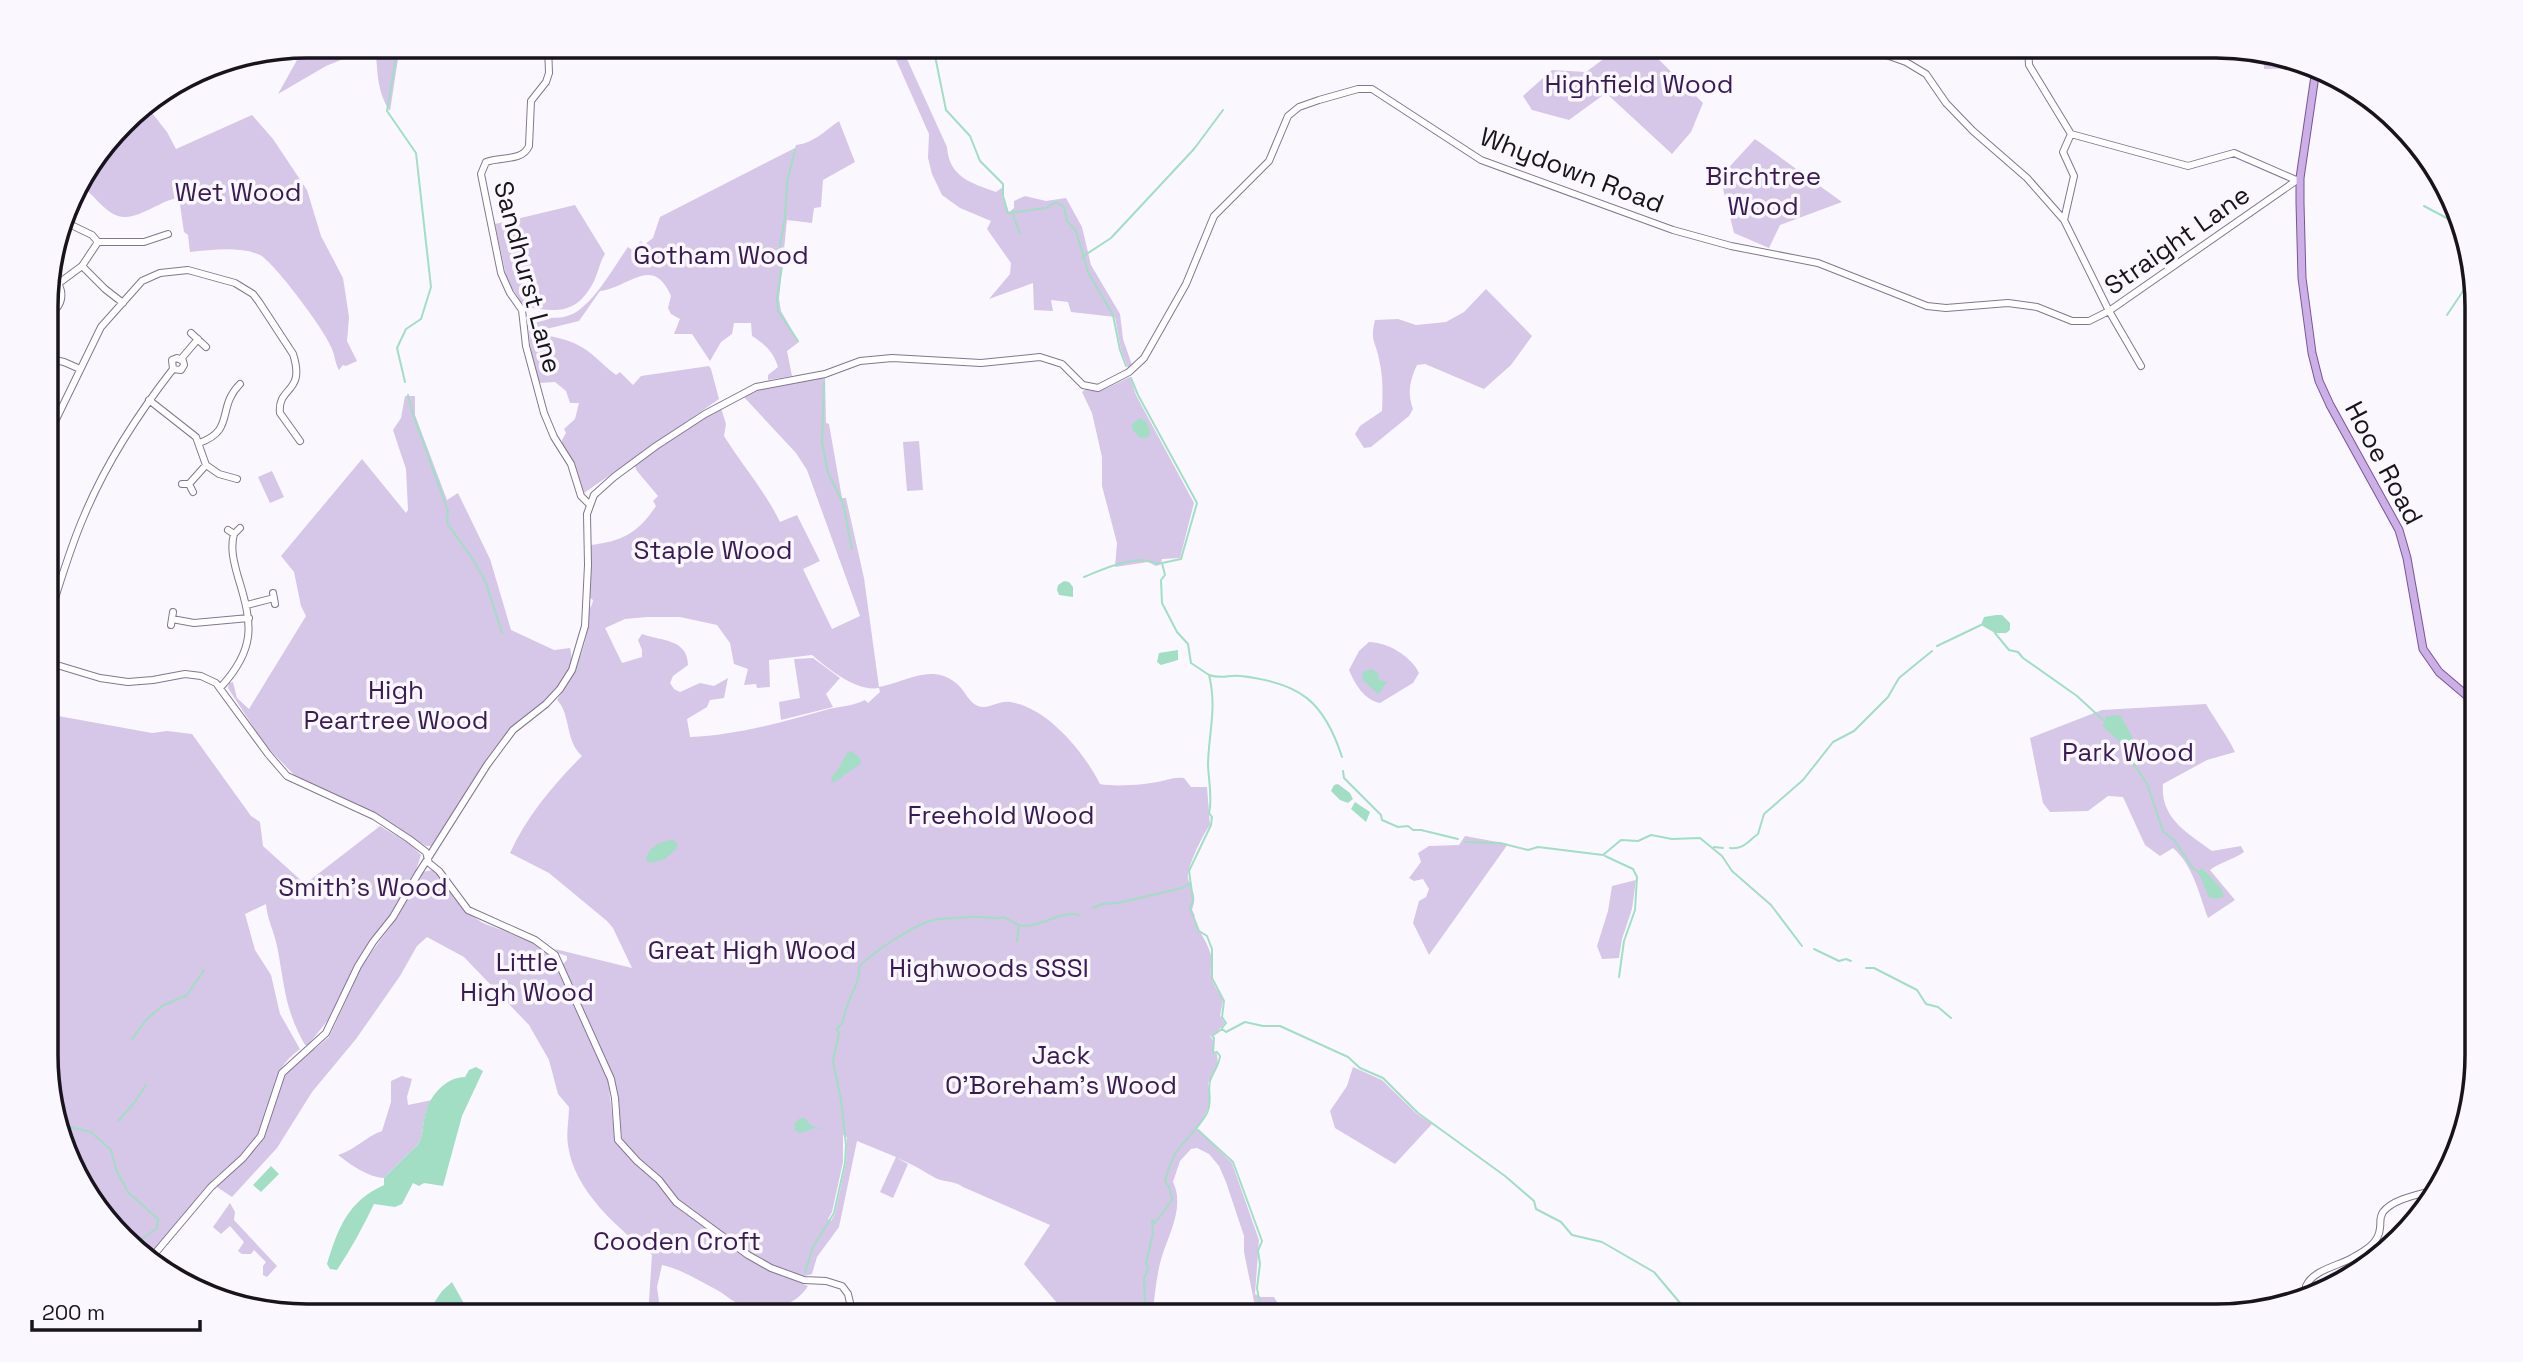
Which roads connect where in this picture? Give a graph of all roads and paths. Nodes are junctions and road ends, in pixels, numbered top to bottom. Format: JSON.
{"nodes":[{"id":1,"x":548,"y":58,"type":"edge"},
{"id":2,"x":1895,"y":58,"type":"edge"},
{"id":3,"x":2029,"y":58,"type":"edge"},
{"id":4,"x":2314,"y":78,"type":"edge"},
{"id":5,"x":2071,"y":134,"type":"junction"},
{"id":6,"x":2298,"y":179,"type":"junction"},
{"id":7,"x":2064,"y":220,"type":"junction"},
{"id":8,"x":83,"y":221,"type":"dead end"},
{"id":9,"x":72,"y":225,"type":"edge"},
{"id":10,"x":79,"y":229,"type":"junction"},
{"id":11,"x":168,"y":234,"type":"dead end"},
{"id":12,"x":98,"y":242,"type":"junction"},
{"id":13,"x":82,"y":266,"type":"junction"},
{"id":14,"x":59,"y":283,"type":"joint"},
{"id":15,"x":123,"y":303,"type":"junction"},
{"id":16,"x":68,"y":309,"type":"dead end"},
{"id":17,"x":2109,"y":312,"type":"junction"},
{"id":18,"x":2072,"y":321,"type":"joint"},
{"id":19,"x":191,"y":333,"type":"dead end"},
{"id":20,"x":280,"y":335,"type":"junction"},
{"id":21,"x":198,"y":339,"type":"junction"},
{"id":22,"x":272,"y":340,"type":"dead end"},
{"id":23,"x":206,"y":346,"type":"dead end"},
{"id":24,"x":58,"y":361,"type":"edge"},
{"id":25,"x":2141,"y":366,"type":"dead end"},
{"id":26,"x":80,"y":369,"type":"junction"},
{"id":27,"x":227,"y":384,"type":"dead end"},
{"id":28,"x":149,"y":400,"type":"junction"},
{"id":29,"x":58,"y":415,"type":"edge"},
{"id":30,"x":294,"y":435,"type":"junction"},
{"id":31,"x":285,"y":438,"type":"dead end"},
{"id":32,"x":300,"y":441,"type":"dead end"},
{"id":33,"x":199,"y":443,"type":"junction"},
{"id":34,"x":206,"y":465,"type":"junction"},
{"id":35,"x":231,"y":468,"type":"dead end"},
{"id":36,"x":228,"y":477,"type":"junction"},
{"id":37,"x":236,"y":479,"type":"dead end"},
{"id":38,"x":193,"y":492,"type":"dead end"},
{"id":39,"x":589,"y":504,"type":"junction"},
{"id":40,"x":240,"y":528,"type":"dead end"},
{"id":41,"x":58,"y":591,"type":"edge"},
{"id":42,"x":274,"y":598,"type":"dead end"},
{"id":43,"x":247,"y":605,"type":"junction"},
{"id":44,"x":249,"y":618,"type":"junction"},
{"id":45,"x":172,"y":619,"type":"dead end"},
{"id":46,"x":58,"y":665,"type":"edge"},
{"id":47,"x":220,"y":688,"type":"junction"},
{"id":48,"x":2465,"y":694,"type":"edge"},
{"id":49,"x":428,"y":858,"type":"junction"},
{"id":50,"x":2422,"y":1194,"type":"edge"},
{"id":51,"x":155,"y":1253,"type":"edge"},
{"id":52,"x":2306,"y":1287,"type":"edge"},
{"id":53,"x":850,"y":1304,"type":"edge"}],
"edges":[{"from":1,"to":39,"type":"street","name":"Sandhurst Lane"},
{"from":2,"to":7,"type":"street"},
{"from":3,"to":5,"type":"street"},
{"from":4,"to":6,"type":"main road","name":"Hooe Road"},
{"from":5,"to":6,"type":"street"},
{"from":5,"to":7,"type":"street"},
{"from":6,"to":17,"type":"street","name":"Straight Lane"},
{"from":6,"to":48,"type":"main road","name":"Hooe Road"},
{"from":7,"to":17,"type":"street"},
{"from":8,"to":10,"type":"street"},
{"from":9,"to":10,"type":"street"},
{"from":10,"to":12,"type":"street"},
{"from":11,"to":12,"type":"street"},
{"from":12,"to":13,"type":"street"},
{"from":13,"to":14,"type":"street"},
{"from":13,"to":15,"type":"street"},
{"from":14,"to":16,"type":"street"},
{"from":15,"to":20,"type":"street"},
{"from":15,"to":26,"type":"street"},
{"from":17,"to":18,"type":"street","name":"Straight Lane"},
{"from":17,"to":25,"type":"street"},
{"from":18,"to":39,"type":"street","name":"Whydown Road"},
{"from":19,"to":21,"type":"street"},
{"from":20,"to":22,"type":"street"},
{"from":20,"to":30,"type":"street"},
{"from":21,"to":23,"type":"street"},
{"from":21,"to":28,"type":"street"},
{"from":24,"to":26,"type":"street"},
{"from":26,"to":29,"type":"street"},
{"from":27,"to":33,"type":"street"},
{"from":28,"to":33,"type":"street"},
{"from":28,"to":41,"type":"street"},
{"from":30,"to":31,"type":"street"},
{"from":30,"to":32,"type":"street"},
{"from":33,"to":34,"type":"street"},
{"from":34,"to":36,"type":"street"},
{"from":34,"to":38,"type":"street"},
{"from":35,"to":36,"type":"street"},
{"from":36,"to":37,"type":"street"},
{"from":39,"to":49,"type":"street"},
{"from":40,"to":43,"type":"street"},
{"from":42,"to":43,"type":"street"},
{"from":43,"to":44,"type":"street"},
{"from":44,"to":45,"type":"street"},
{"from":44,"to":47,"type":"street"},
{"from":46,"to":47,"type":"street"},
{"from":47,"to":49,"type":"street"},
{"from":49,"to":51,"type":"street"},
{"from":49,"to":53,"type":"street"},
{"from":50,"to":52,"type":"street"}]}
